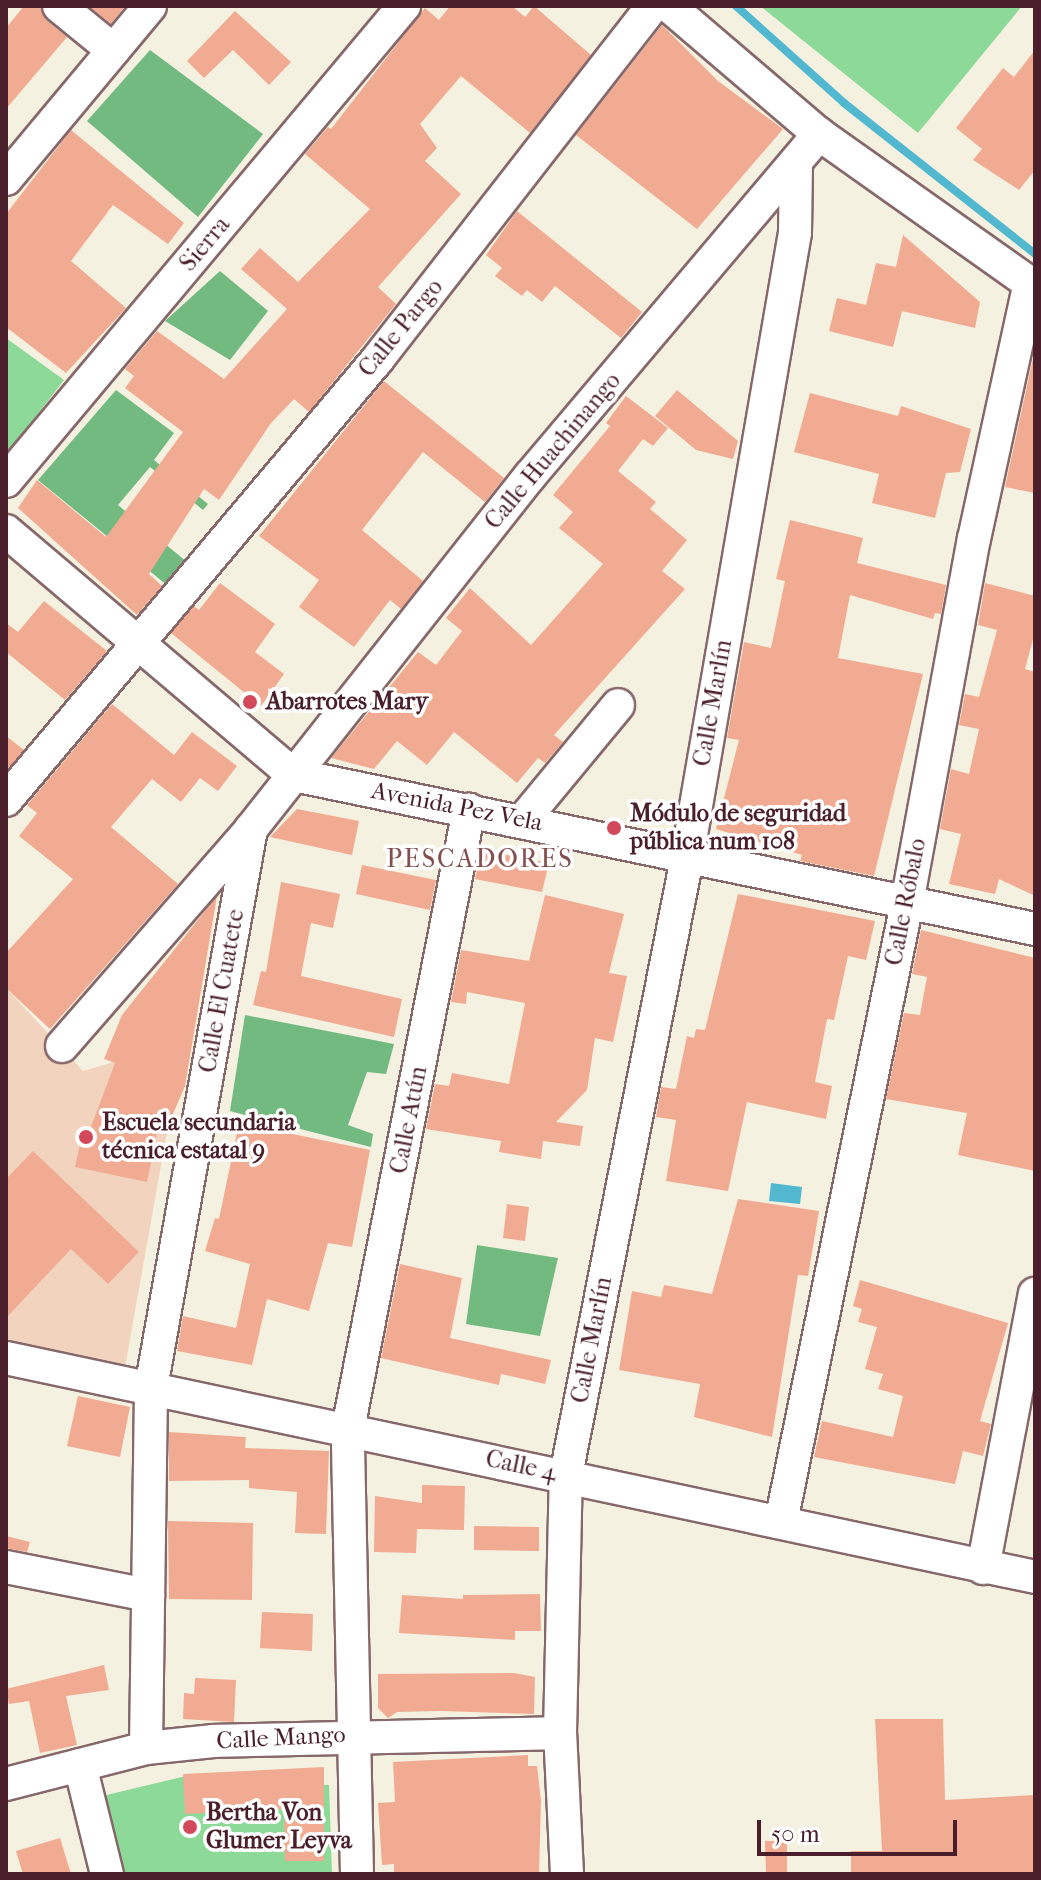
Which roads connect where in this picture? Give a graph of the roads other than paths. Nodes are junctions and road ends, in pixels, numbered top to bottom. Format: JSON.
{"nodes":[{"id":1,"x":59,"y":6,"type":"edge"},
{"id":2,"x":150,"y":6,"type":"edge"},
{"id":3,"x":404,"y":6,"type":"edge"},
{"id":4,"x":653,"y":6,"type":"edge"},
{"id":5,"x":669,"y":6,"type":"edge"},
{"id":6,"x":113,"y":50,"type":"junction"},
{"id":7,"x":819,"y":134,"type":"junction"},
{"id":8,"x":796,"y":164,"type":"junction"},
{"id":9,"x":6,"y":179,"type":"edge"},
{"id":10,"x":1033,"y":285,"type":"edge"},
{"id":11,"x":6,"y":481,"type":"edge"},
{"id":12,"x":6,"y":531,"type":"edge"},
{"id":13,"x":137,"y":641,"type":"junction"},
{"id":14,"x":618,"y":705,"type":"dead end"},
{"id":15,"x":294,"y":775,"type":"junction"},
{"id":16,"x":6,"y":800,"type":"edge"},
{"id":17,"x":469,"y":810,"type":"junction"},
{"id":18,"x":523,"y":820,"type":"junction"},
{"id":19,"x":251,"y":829,"type":"junction"},
{"id":20,"x":687,"y":858,"type":"junction"},
{"id":21,"x":907,"y":903,"type":"junction"},
{"id":22,"x":1035,"y":929,"type":"edge"},
{"id":23,"x":62,"y":1046,"type":"dead end"},
{"id":24,"x":1035,"y":1294,"type":"edge"},
{"id":25,"x":6,"y":1358,"type":"edge"},
{"id":26,"x":151,"y":1388,"type":"junction"},
{"id":27,"x":348,"y":1429,"type":"junction"},
{"id":28,"x":566,"y":1475,"type":"junction"},
{"id":29,"x":781,"y":1522,"type":"junction"},
{"id":30,"x":6,"y":1567,"type":"edge"},
{"id":31,"x":983,"y":1568,"type":"junction"},
{"id":32,"x":1035,"y":1577,"type":"edge"},
{"id":33,"x":148,"y":1595,"type":"junction"},
{"id":34,"x":560,"y":1733,"type":"junction"},
{"id":35,"x":355,"y":1735,"type":"junction"},
{"id":36,"x":146,"y":1748,"type":"junction"},
{"id":37,"x":80,"y":1765,"type":"junction"},
{"id":38,"x":6,"y":1784,"type":"edge"},
{"id":39,"x":107,"y":1874,"type":"edge"},
{"id":40,"x":357,"y":1874,"type":"edge"},
{"id":41,"x":567,"y":1874,"type":"edge"}],
"edges":[{"from":1,"to":6,"type":"street"},
{"from":2,"to":6,"type":"street"},
{"from":3,"to":11,"type":"street","name":"Sierra"},
{"from":4,"to":13,"type":"street","name":"Calle Pargo"},
{"from":5,"to":7,"type":"street"},
{"from":6,"to":9,"type":"street"},
{"from":7,"to":8,"type":"street","name":"Calle Huachinango"},
{"from":7,"to":10,"type":"street"},
{"from":8,"to":15,"type":"street","name":"Calle Huachinango"},
{"from":8,"to":20,"type":"street","name":"Calle Marlín"},
{"from":10,"to":21,"type":"street","name":"Calle Róbalo"},
{"from":12,"to":13,"type":"street","name":"Avenida Pez Vela"},
{"from":13,"to":15,"type":"street","name":"Avenida Pez Vela"},
{"from":13,"to":16,"type":"street","name":"Calle Pargo"},
{"from":14,"to":18,"type":"street"},
{"from":15,"to":17,"type":"street","name":"Avenida Pez Vela"},
{"from":15,"to":19,"type":"street","name":"Calle Huachinango"},
{"from":17,"to":18,"type":"street","name":"Avenida Pez Vela"},
{"from":17,"to":27,"type":"street","name":"Calle Atún"},
{"from":18,"to":20,"type":"street","name":"Avenida Pez Vela"},
{"from":19,"to":23,"type":"street","name":"Calle Huachinango"},
{"from":19,"to":26,"type":"street","name":"Calle El Cuatete"},
{"from":20,"to":21,"type":"street","name":"Avenida Pez Vela"},
{"from":20,"to":28,"type":"street","name":"Calle Marlín"},
{"from":21,"to":22,"type":"street","name":"Avenida Pez Vela"},
{"from":21,"to":29,"type":"street","name":"Calle Róbalo"},
{"from":24,"to":31,"type":"street"},
{"from":25,"to":26,"type":"street","name":"Calle 4"},
{"from":26,"to":27,"type":"street","name":"Calle 4"},
{"from":26,"to":33,"type":"street","name":"Calle El Cuatete"},
{"from":27,"to":28,"type":"street","name":"Calle 4"},
{"from":27,"to":35,"type":"street","name":"Calle Atún"},
{"from":28,"to":29,"type":"street","name":"Calle 4"},
{"from":28,"to":34,"type":"street","name":"Calle Marlín"},
{"from":29,"to":31,"type":"street","name":"Calle 4"},
{"from":30,"to":33,"type":"street"},
{"from":31,"to":32,"type":"street","name":"Calle 4"},
{"from":33,"to":36,"type":"street","name":"Calle El Cuatete"},
{"from":34,"to":35,"type":"street","name":"Calle Mango"},
{"from":34,"to":41,"type":"street","name":"Calle Marlín"},
{"from":35,"to":36,"type":"street","name":"Calle Mango"},
{"from":35,"to":40,"type":"street","name":"Calle Atún"},
{"from":36,"to":37,"type":"street","name":"Calle Mango"},
{"from":37,"to":38,"type":"street","name":"Calle Mango"},
{"from":37,"to":39,"type":"street"}]}
